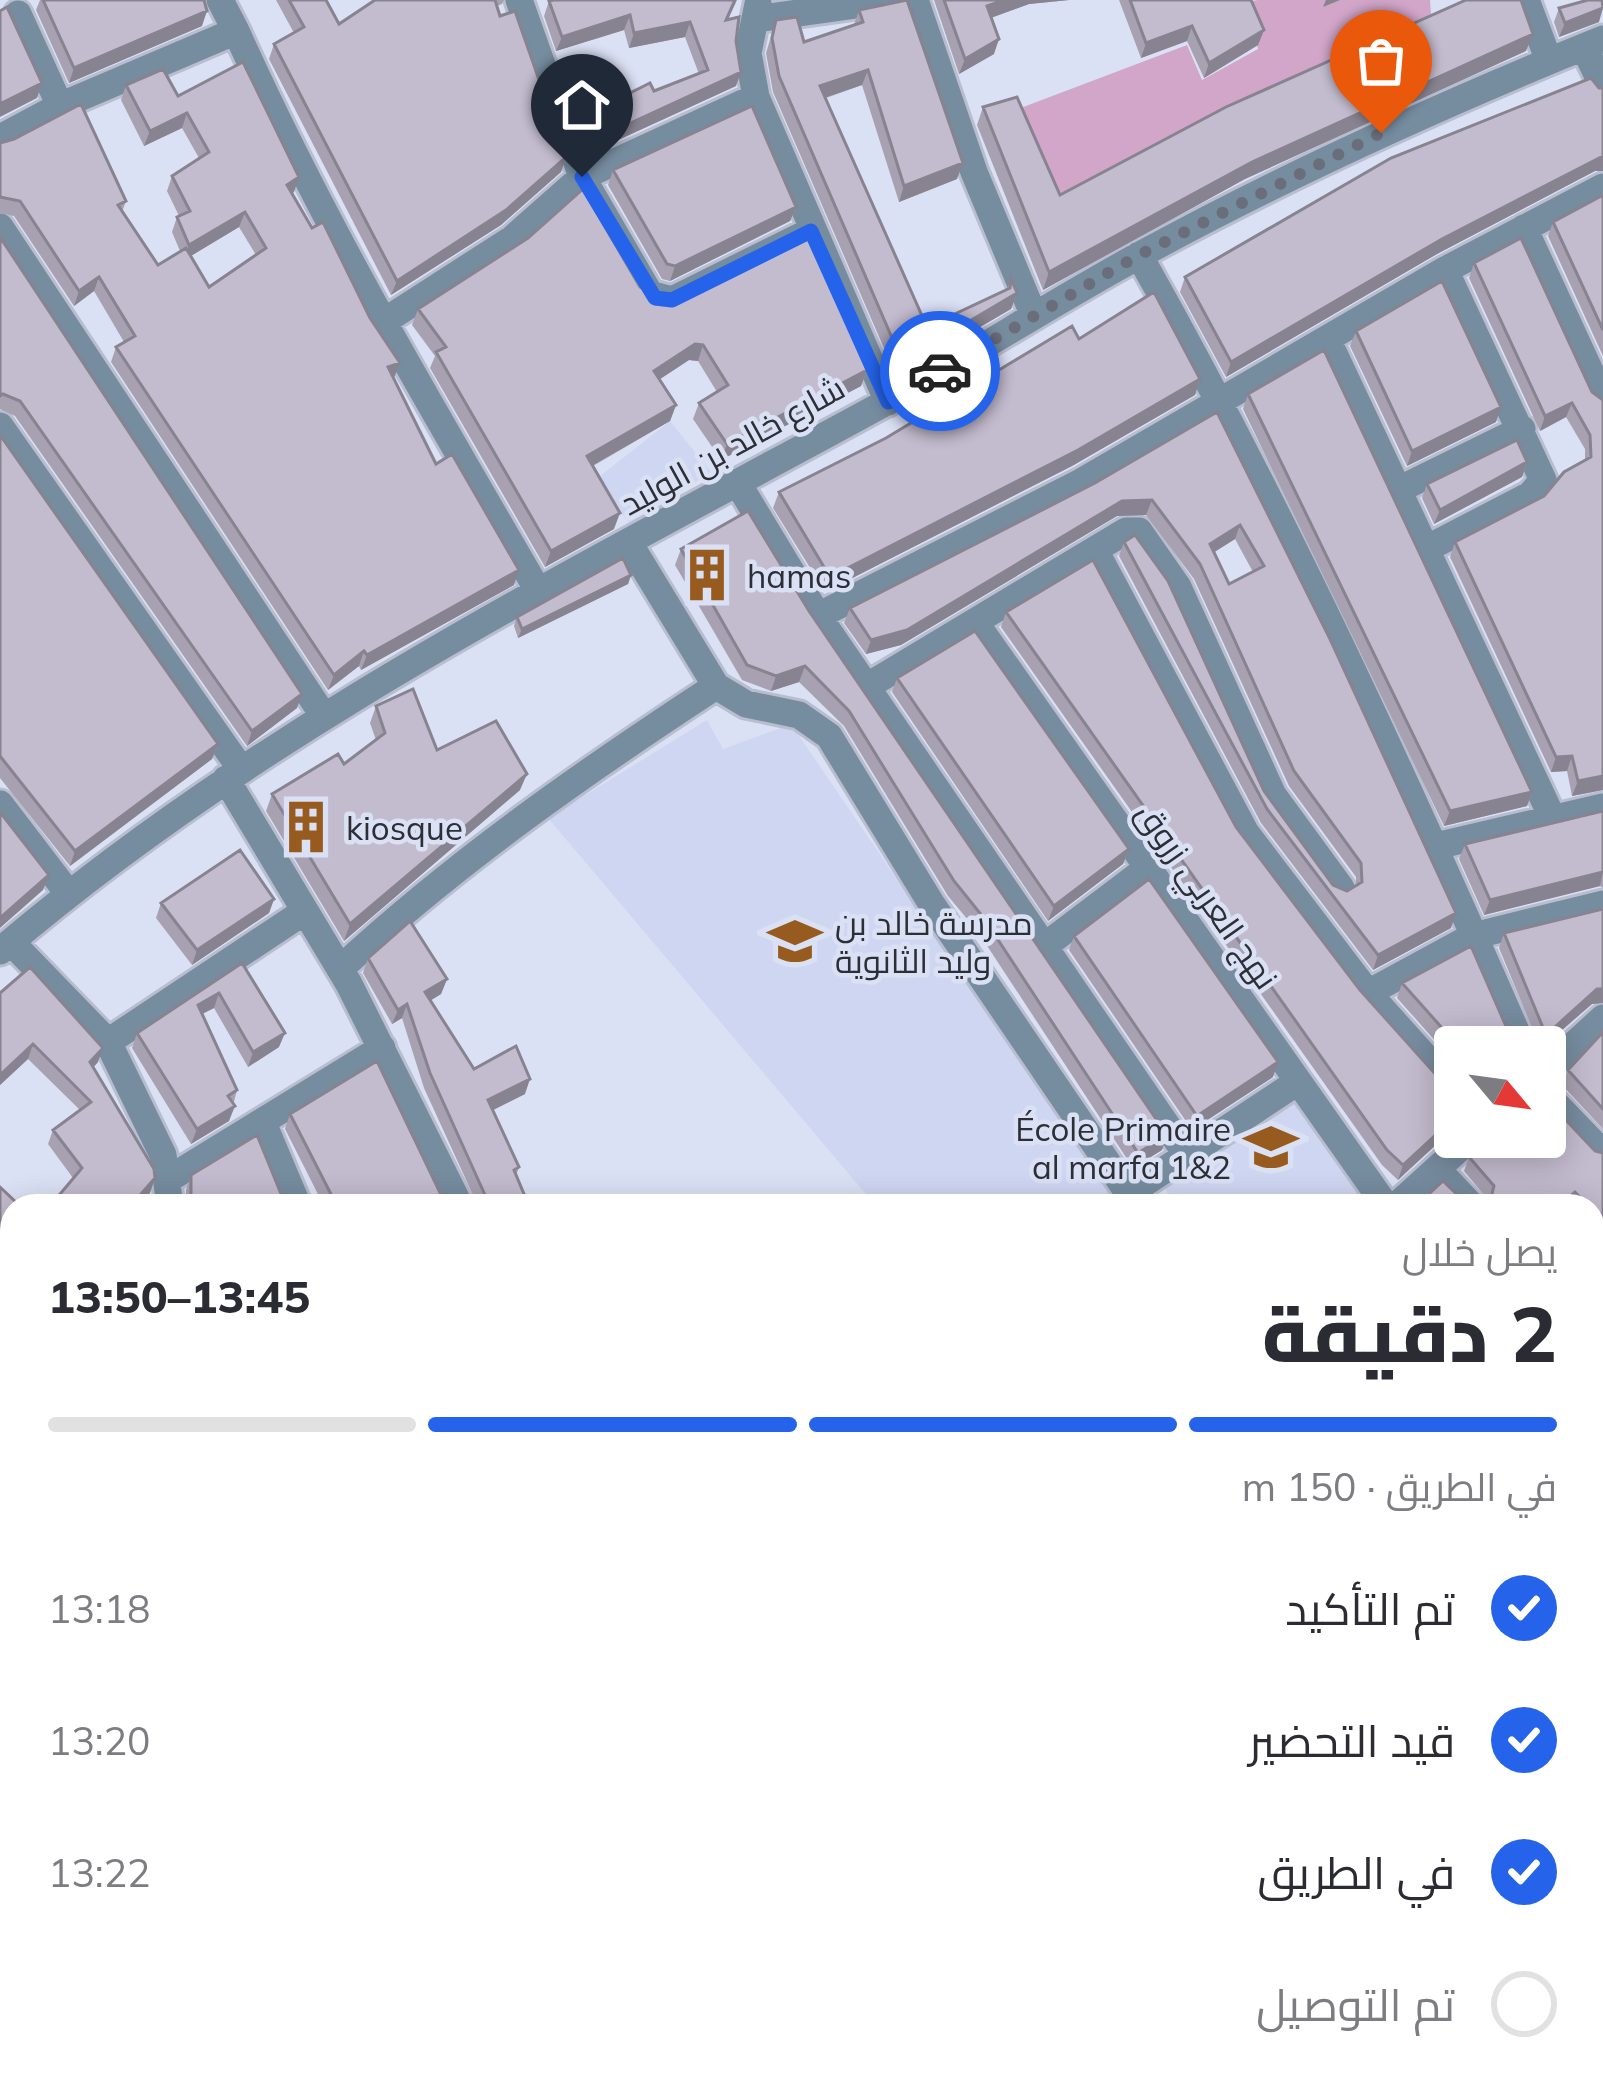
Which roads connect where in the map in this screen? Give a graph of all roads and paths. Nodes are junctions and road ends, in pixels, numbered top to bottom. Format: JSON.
{"nodes":[{"id":1,"x":220,"y":0,"type":"edge"},
{"id":2,"x":519,"y":0,"type":"edge"},
{"id":3,"x":892,"y":0,"type":"edge"},
{"id":4,"x":915,"y":0,"type":"edge"},
{"id":5,"x":1526,"y":0,"type":"edge"},
{"id":6,"x":757,"y":10,"type":"edge"},
{"id":7,"x":18,"y":14,"type":"dead end"},
{"id":8,"x":236,"y":31,"type":"junction"},
{"id":9,"x":1593,"y":43,"type":"edge"},
{"id":10,"x":1549,"y":61,"type":"junction"},
{"id":11,"x":1603,"y":87,"type":"edge"},
{"id":12,"x":756,"y":97,"type":"junction"},
{"id":13,"x":60,"y":106,"type":"junction"},
{"id":14,"x":0,"y":138,"type":"edge"},
{"id":15,"x":582,"y":177,"type":"junction"},
{"id":16,"x":1603,"y":187,"type":"edge"},
{"id":17,"x":0,"y":227,"type":"edge"},
{"id":18,"x":1524,"y":228,"type":"junction"},
{"id":19,"x":811,"y":231,"type":"junction"},
{"id":20,"x":1139,"y":255,"type":"junction"},
{"id":21,"x":1445,"y":270,"type":"junction"},
{"id":22,"x":1034,"y":316,"type":"junction"},
{"id":23,"x":380,"y":324,"type":"junction"},
{"id":24,"x":1328,"y":340,"type":"junction"},
{"id":25,"x":1603,"y":399,"type":"edge"},
{"id":26,"x":888,"y":402,"type":"junction"},
{"id":27,"x":1222,"y":402,"type":"junction"},
{"id":28,"x":0,"y":426,"type":"edge"},
{"id":29,"x":1522,"y":429,"type":"junction"},
{"id":30,"x":737,"y":482,"type":"junction"},
{"id":31,"x":1398,"y":490,"type":"junction"},
{"id":32,"x":628,"y":543,"type":"junction"},
{"id":33,"x":1426,"y":549,"type":"junction"},
{"id":34,"x":1096,"y":550,"type":"junction"},
{"id":35,"x":540,"y":594,"type":"junction"},
{"id":36,"x":818,"y":616,"type":"junction"},
{"id":37,"x":975,"y":622,"type":"junction"},
{"id":38,"x":716,"y":686,"type":"junction"},
{"id":39,"x":866,"y":686,"type":"junction"},
{"id":40,"x":323,"y":716,"type":"junction"},
{"id":41,"x":233,"y":774,"type":"junction"},
{"id":42,"x":0,"y":804,"type":"edge"},
{"id":43,"x":1603,"y":808,"type":"edge"},
{"id":44,"x":1552,"y":817,"type":"junction"},
{"id":45,"x":1436,"y":846,"type":"junction"},
{"id":46,"x":1145,"y":870,"type":"junction"},
{"id":47,"x":1341,"y":888,"type":"edge"},
{"id":48,"x":68,"y":893,"type":"junction"},
{"id":49,"x":1603,"y":904,"type":"edge"},
{"id":50,"x":304,"y":911,"type":"junction"},
{"id":51,"x":1473,"y":936,"type":"junction"},
{"id":52,"x":6,"y":946,"type":"edge"},
{"id":53,"x":1042,"y":948,"type":"junction"},
{"id":54,"x":340,"y":969,"type":"junction"},
{"id":55,"x":1368,"y":993,"type":"junction"},
{"id":56,"x":1514,"y":1026,"type":"edge"},
{"id":57,"x":1598,"y":1029,"type":"edge"},
{"id":58,"x":108,"y":1042,"type":"junction"},
{"id":59,"x":382,"y":1048,"type":"junction"},
{"id":60,"x":1566,"y":1054,"type":"edge"},
{"id":61,"x":1434,"y":1067,"type":"edge"},
{"id":62,"x":1296,"y":1083,"type":"junction"},
{"id":63,"x":1566,"y":1115,"type":"edge"},
{"id":64,"x":263,"y":1123,"type":"junction"},
{"id":65,"x":1603,"y":1154,"type":"edge"},
{"id":66,"x":1187,"y":1155,"type":"junction"},
{"id":67,"x":1448,"y":1158,"type":"edge"},
{"id":68,"x":1436,"y":1169,"type":"junction"},
{"id":69,"x":168,"y":1193,"type":"edge"},
{"id":70,"x":293,"y":1194,"type":"edge"},
{"id":71,"x":454,"y":1194,"type":"edge"},
{"id":72,"x":1129,"y":1194,"type":"edge"},
{"id":73,"x":1140,"y":1194,"type":"edge"},
{"id":74,"x":1377,"y":1194,"type":"edge"},
{"id":75,"x":1409,"y":1194,"type":"edge"},
{"id":76,"x":1460,"y":1194,"type":"edge"}],
"edges":[{"from":1,"to":8,"type":"street"},
{"from":2,"to":15,"type":"street"},
{"from":3,"to":6,"type":"street"},
{"from":4,"to":22,"type":"street"},
{"from":5,"to":10,"type":"street"},
{"from":6,"to":12,"type":"street"},
{"from":7,"to":13,"type":"street"},
{"from":8,"to":13,"type":"street"},
{"from":8,"to":23,"type":"street"},
{"from":9,"to":10,"type":"street","name":"شارع خالد بن الوليد"},
{"from":9,"to":11,"type":"street"},
{"from":10,"to":20,"type":"street","name":"شارع خالد بن الوليد"},
{"from":12,"to":15,"type":"street"},
{"from":12,"to":19,"type":"street"},
{"from":13,"to":14,"type":"street"},
{"from":15,"to":19,"type":"street"},
{"from":15,"to":23,"type":"street"},
{"from":16,"to":18,"type":"street"},
{"from":17,"to":40,"type":"street"},
{"from":18,"to":21,"type":"street"},
{"from":18,"to":25,"type":"street"},
{"from":19,"to":26,"type":"street"},
{"from":20,"to":22,"type":"street","name":"شارع خالد بن الوليد"},
{"from":20,"to":27,"type":"street"},
{"from":21,"to":24,"type":"street"},
{"from":21,"to":29,"type":"street"},
{"from":22,"to":26,"type":"street","name":"شارع خالد بن الوليد"},
{"from":23,"to":35,"type":"street"},
{"from":24,"to":27,"type":"street"},
{"from":24,"to":31,"type":"street"},
{"from":26,"to":30,"type":"street","name":"شارع خالد بن الوليد"},
{"from":27,"to":36,"type":"street"},
{"from":27,"to":45,"type":"street"},
{"from":28,"to":41,"type":"street"},
{"from":29,"to":31,"type":"street"},
{"from":29,"to":33,"type":"street"},
{"from":30,"to":32,"type":"street","name":"شارع خالد بن الوليد"},
{"from":30,"to":36,"type":"street"},
{"from":31,"to":33,"type":"street"},
{"from":32,"to":35,"type":"street","name":"شارع خالد بن الوليد"},
{"from":32,"to":38,"type":"street"},
{"from":33,"to":44,"type":"street"},
{"from":34,"to":37,"type":"street"},
{"from":34,"to":47,"type":"street"},
{"from":34,"to":55,"type":"street"},
{"from":35,"to":40,"type":"street","name":"شارع خالد بن الوليد"},
{"from":36,"to":39,"type":"street"},
{"from":37,"to":39,"type":"street"},
{"from":37,"to":46,"type":"street","name":"نهج العربي زروق"},
{"from":38,"to":54,"type":"street"},
{"from":38,"to":72,"type":"street"},
{"from":39,"to":53,"type":"street"},
{"from":40,"to":41,"type":"street","name":"شارع خالد بن الوليد"},
{"from":41,"to":48,"type":"street","name":"شارع خالد بن الوليد"},
{"from":41,"to":50,"type":"street"},
{"from":42,"to":48,"type":"street"},
{"from":43,"to":44,"type":"street"},
{"from":44,"to":45,"type":"street"},
{"from":45,"to":51,"type":"street"},
{"from":46,"to":53,"type":"street"},
{"from":46,"to":62,"type":"street","name":"نهج العربي زروق"},
{"from":48,"to":52,"type":"street","name":"شارع خالد بن الوليد"},
{"from":49,"to":51,"type":"street"},
{"from":50,"to":54,"type":"street"},
{"from":50,"to":58,"type":"street"},
{"from":51,"to":55,"type":"street"},
{"from":51,"to":56,"type":"street"},
{"from":52,"to":58,"type":"street"},
{"from":53,"to":66,"type":"street"},
{"from":54,"to":59,"type":"street"},
{"from":55,"to":61,"type":"street"},
{"from":57,"to":60,"type":"street"},
{"from":58,"to":69,"type":"street"},
{"from":59,"to":64,"type":"street"},
{"from":59,"to":71,"type":"street"},
{"from":62,"to":66,"type":"street"},
{"from":62,"to":74,"type":"street","name":"نهج العربي زروق"},
{"from":63,"to":65,"type":"street"},
{"from":64,"to":69,"type":"street"},
{"from":64,"to":70,"type":"street"},
{"from":66,"to":73,"type":"street"},
{"from":67,"to":68,"type":"street"},
{"from":68,"to":75,"type":"street"},
{"from":68,"to":76,"type":"street"}]}
